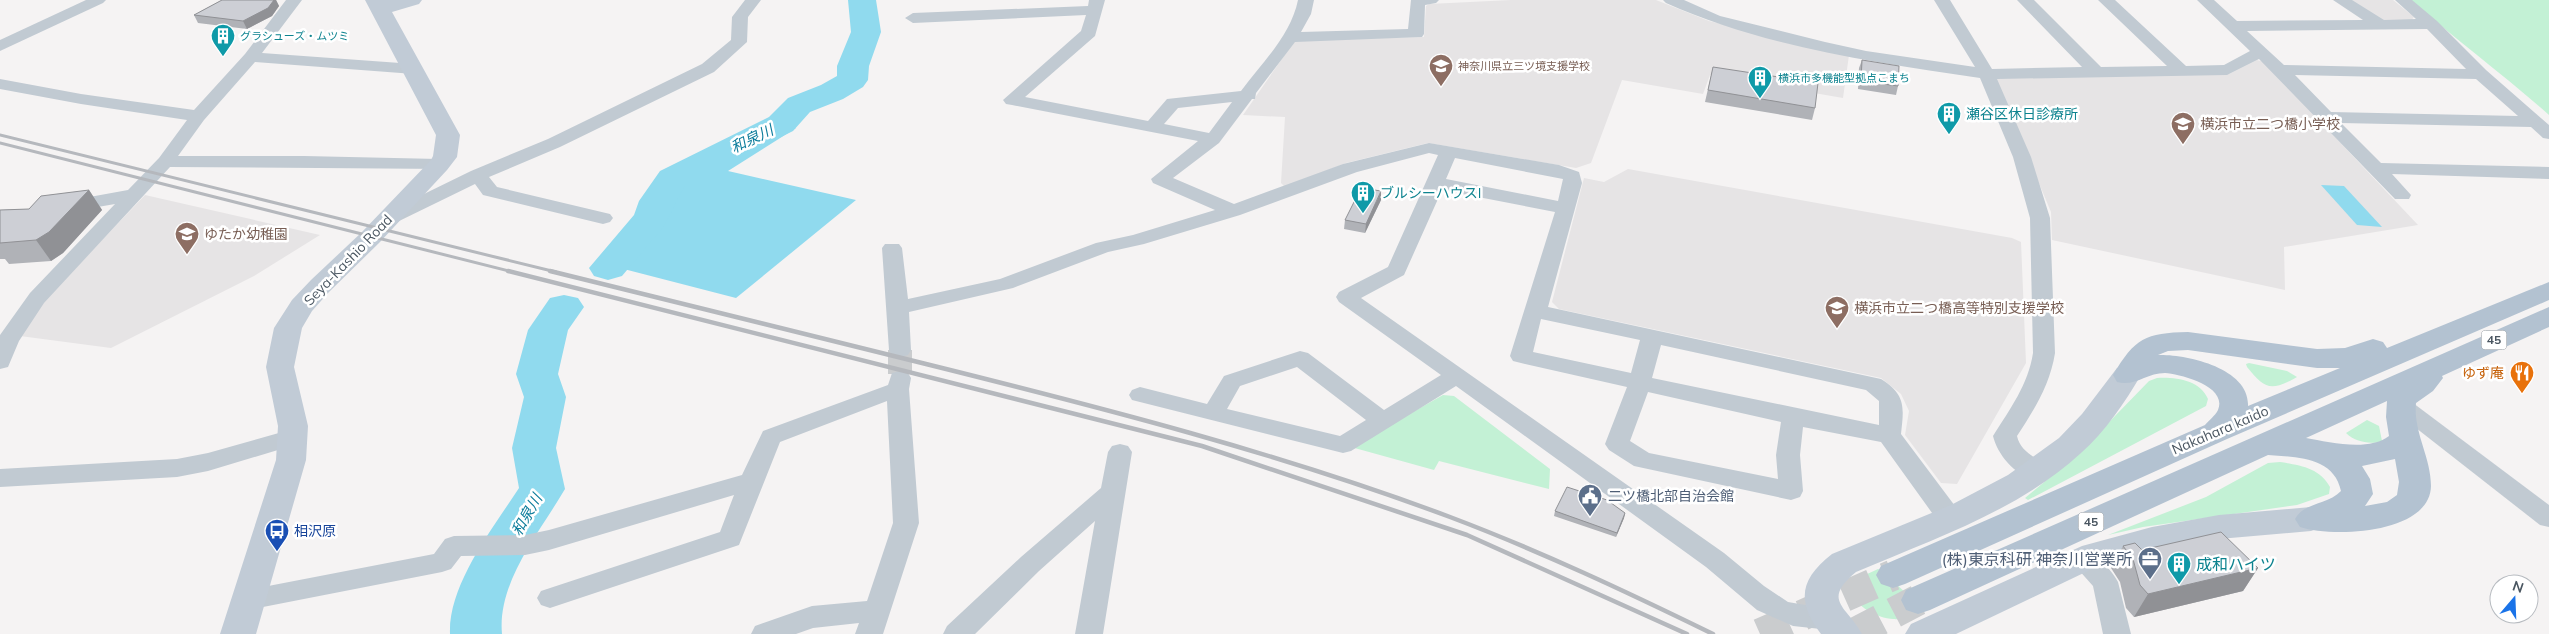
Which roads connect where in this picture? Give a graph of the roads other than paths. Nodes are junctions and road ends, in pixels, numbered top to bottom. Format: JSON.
{"nodes":[{"id":1,"x":98,"y":0,"type":"edge"},
{"id":2,"x":294,"y":0,"type":"edge"},
{"id":3,"x":412,"y":0,"type":"edge"},
{"id":4,"x":753,"y":0,"type":"edge"},
{"id":5,"x":1306,"y":0,"type":"edge"},
{"id":6,"x":1431,"y":0,"type":"edge"},
{"id":7,"x":1671,"y":0,"type":"edge"},
{"id":8,"x":1942,"y":0,"type":"edge"},
{"id":9,"x":2025,"y":0,"type":"edge"},
{"id":10,"x":2106,"y":0,"type":"edge"},
{"id":11,"x":2205,"y":0,"type":"edge"},
{"id":12,"x":2341,"y":0,"type":"edge"},
{"id":13,"x":2403,"y":0,"type":"edge"},
{"id":14,"x":378,"y":5,"type":"edge"},
{"id":15,"x":1096,"y":5,"type":"edge"},
{"id":16,"x":912,"y":18,"type":"dead end"},
{"id":17,"x":2380,"y":24,"type":"junction"},
{"id":18,"x":2431,"y":24,"type":"junction"},
{"id":19,"x":2233,"y":26,"type":"junction"},
{"id":20,"x":1290,"y":37,"type":"junction"},
{"id":21,"x":0,"y":46,"type":"edge"},
{"id":22,"x":2262,"y":51,"type":"junction"},
{"id":23,"x":251,"y":57,"type":"junction"},
{"id":24,"x":414,"y":69,"type":"junction"},
{"id":25,"x":2181,"y":70,"type":"junction"},
{"id":26,"x":2280,"y":70,"type":"junction"},
{"id":27,"x":2095,"y":71,"type":"junction"},
{"id":28,"x":1987,"y":74,"type":"junction"},
{"id":29,"x":2480,"y":74,"type":"junction"},
{"id":30,"x":0,"y":84,"type":"edge"},
{"id":31,"x":1248,"y":95,"type":"junction"},
{"id":32,"x":198,"y":116,"type":"junction"},
{"id":33,"x":2326,"y":117,"type":"junction"},
{"id":34,"x":2535,"y":122,"type":"junction"},
{"id":35,"x":1152,"y":127,"type":"junction"},
{"id":36,"x":2549,"y":134,"type":"edge"},
{"id":37,"x":1213,"y":139,"type":"junction"},
{"id":38,"x":1449,"y":152,"type":"junction"},
{"id":39,"x":165,"y":162,"type":"junction"},
{"id":40,"x":439,"y":165,"type":"junction"},
{"id":41,"x":2376,"y":168,"type":"junction"},
{"id":42,"x":2549,"y":173,"type":"edge"},
{"id":43,"x":478,"y":175,"type":"junction"},
{"id":44,"x":1436,"y":184,"type":"junction"},
{"id":45,"x":134,"y":195,"type":"junction"},
{"id":46,"x":2402,"y":195,"type":"dead end"},
{"id":47,"x":1566,"y":208,"type":"junction"},
{"id":48,"x":47,"y":210,"type":"edge"},
{"id":49,"x":1233,"y":211,"type":"junction"},
{"id":50,"x":388,"y":219,"type":"junction"},
{"id":51,"x":602,"y":219,"type":"dead end"},
{"id":52,"x":892,"y":248,"type":"dead end"},
{"id":53,"x":2549,"y":290,"type":"edge"},
{"id":54,"x":2508,"y":307,"type":"junction"},
{"id":55,"x":898,"y":308,"type":"junction"},
{"id":56,"x":1536,"y":311,"type":"junction"},
{"id":57,"x":2549,"y":316,"type":"edge"},
{"id":58,"x":1652,"y":336,"type":"junction"},
{"id":59,"x":900,"y":350,"type":"tunnel mouth"},
{"id":60,"x":0,"y":362,"type":"edge"},
{"id":61,"x":2440,"y":364,"type":"junction"},
{"id":62,"x":2127,"y":375,"type":"junction"},
{"id":63,"x":1456,"y":376,"type":"junction"},
{"id":64,"x":1640,"y":382,"type":"junction"},
{"id":65,"x":1140,"y":395,"type":"dead end"},
{"id":66,"x":2401,"y":405,"type":"junction"},
{"id":67,"x":1214,"y":413,"type":"junction"},
{"id":68,"x":1793,"y":416,"type":"junction"},
{"id":69,"x":1384,"y":420,"type":"junction"},
{"id":70,"x":2216,"y":432,"type":"junction"},
{"id":71,"x":1889,"y":435,"type":"junction"},
{"id":72,"x":293,"y":437,"type":"junction"},
{"id":73,"x":2405,"y":439,"type":"junction"},
{"id":74,"x":2264,"y":444,"type":"junction"},
{"id":75,"x":2309,"y":448,"type":"junction"},
{"id":76,"x":1120,"y":452,"type":"dead end"},
{"id":77,"x":2037,"y":472,"type":"junction"},
{"id":78,"x":0,"y":478,"type":"edge"},
{"id":79,"x":751,"y":481,"type":"junction"},
{"id":80,"x":1113,"y":492,"type":"junction"},
{"id":81,"x":1950,"y":517,"type":"junction"},
{"id":82,"x":2549,"y":518,"type":"edge"},
{"id":83,"x":2311,"y":519,"type":"junction"},
{"id":84,"x":2082,"y":558,"type":"junction"},
{"id":85,"x":1893,"y":575,"type":"tunnel mouth"},
{"id":86,"x":550,"y":598,"type":"dead end"},
{"id":87,"x":248,"y":600,"type":"junction"},
{"id":88,"x":1918,"y":600,"type":"tunnel mouth"},
{"id":89,"x":872,"y":623,"type":"edge"},
{"id":90,"x":1837,"y":626,"type":"edge"},
{"id":91,"x":238,"y":634,"type":"edge"},
{"id":92,"x":765,"y":634,"type":"edge"},
{"id":93,"x":958,"y":634,"type":"edge"},
{"id":94,"x":1089,"y":634,"type":"edge"},
{"id":95,"x":1923,"y":634,"type":"edge"},
{"id":96,"x":2117,"y":634,"type":"edge"}],
"edges":[{"from":1,"to":21,"type":"street"},
{"from":2,"to":23,"type":"street"},
{"from":3,"to":14,"type":"main road"},
{"from":4,"to":43,"type":"street"},
{"from":5,"to":20,"type":"street"},
{"from":6,"to":20,"type":"street"},
{"from":7,"to":28,"type":"street"},
{"from":8,"to":28,"type":"street"},
{"from":9,"to":27,"type":"street"},
{"from":10,"to":25,"type":"street"},
{"from":11,"to":19,"type":"street"},
{"from":12,"to":17,"type":"street"},
{"from":13,"to":18,"type":"street"},
{"from":14,"to":24,"type":"main road","name":"Seya-Kashio Road"},
{"from":15,"to":16,"type":"street"},
{"from":15,"to":35,"type":"street"},
{"from":17,"to":18,"type":"street"},
{"from":17,"to":19,"type":"street"},
{"from":18,"to":29,"type":"street"},
{"from":19,"to":22,"type":"street"},
{"from":20,"to":31,"type":"street"},
{"from":22,"to":25,"type":"street"},
{"from":22,"to":26,"type":"street"},
{"from":23,"to":24,"type":"street"},
{"from":23,"to":32,"type":"street"},
{"from":24,"to":40,"type":"main road","name":"Seya-Kashio Road"},
{"from":25,"to":27,"type":"street"},
{"from":26,"to":29,"type":"street"},
{"from":26,"to":33,"type":"street"},
{"from":27,"to":28,"type":"street"},
{"from":28,"to":77,"type":"street"},
{"from":29,"to":34,"type":"street"},
{"from":30,"to":32,"type":"street"},
{"from":31,"to":35,"type":"street"},
{"from":31,"to":37,"type":"street"},
{"from":32,"to":39,"type":"street"},
{"from":33,"to":34,"type":"street"},
{"from":33,"to":41,"type":"street"},
{"from":34,"to":36,"type":"street"},
{"from":35,"to":37,"type":"street"},
{"from":37,"to":49,"type":"street"},
{"from":38,"to":44,"type":"street"},
{"from":38,"to":47,"type":"street"},
{"from":38,"to":49,"type":"street"},
{"from":39,"to":40,"type":"street"},
{"from":39,"to":45,"type":"street"},
{"from":40,"to":50,"type":"main road","name":"Seya-Kashio Road"},
{"from":41,"to":42,"type":"street"},
{"from":41,"to":46,"type":"street"},
{"from":43,"to":50,"type":"street"},
{"from":43,"to":51,"type":"street"},
{"from":44,"to":47,"type":"street"},
{"from":44,"to":63,"type":"street"},
{"from":45,"to":48,"type":"street"},
{"from":45,"to":60,"type":"street"},
{"from":47,"to":56,"type":"street"},
{"from":49,"to":55,"type":"street"},
{"from":50,"to":72,"type":"main road","name":"Seya-Kashio Road"},
{"from":52,"to":55,"type":"street"},
{"from":53,"to":54,"type":"main road","name":"Nakahara kaido","number":"45"},
{"from":54,"to":62,"type":"main road"},
{"from":54,"to":70,"type":"main road","name":"Nakahara kaido","number":"45"},
{"from":55,"to":59,"type":"street"},
{"from":56,"to":58,"type":"street"},
{"from":56,"to":64,"type":"street"},
{"from":57,"to":61,"type":"main road","number":"45"},
{"from":58,"to":64,"type":"street"},
{"from":58,"to":71,"type":"street"},
{"from":61,"to":66,"type":"main road"},
{"from":61,"to":74,"type":"main road","number":"45"},
{"from":62,"to":70,"type":"main road"},
{"from":62,"to":77,"type":"main road"},
{"from":63,"to":69,"type":"street"},
{"from":63,"to":90,"type":"street"},
{"from":64,"to":68,"type":"street"},
{"from":64,"to":68,"type":"street"},
{"from":65,"to":67,"type":"street"},
{"from":66,"to":73,"type":"main road"},
{"from":66,"to":82,"type":"street"},
{"from":67,"to":69,"type":"street"},
{"from":67,"to":69,"type":"street"},
{"from":68,"to":71,"type":"street"},
{"from":70,"to":85,"type":"main road","name":"Nakahara kaido","number":"45"},
{"from":71,"to":81,"type":"street"},
{"from":72,"to":78,"type":"street"},
{"from":72,"to":87,"type":"main road","name":"Seya-Kashio Road"},
{"from":73,"to":75,"type":"main road"},
{"from":73,"to":83,"type":"main road"},
{"from":74,"to":75,"type":"main road"},
{"from":74,"to":88,"type":"main road","number":"45"},
{"from":75,"to":83,"type":"main road"},
{"from":76,"to":80,"type":"street"},
{"from":77,"to":81,"type":"main road"},
{"from":79,"to":86,"type":"street"},
{"from":79,"to":87,"type":"street"},
{"from":79,"to":89,"type":"street"},
{"from":80,"to":93,"type":"street"},
{"from":80,"to":94,"type":"street"},
{"from":81,"to":90,"type":"main road"},
{"from":83,"to":84,"type":"main road"},
{"from":84,"to":95,"type":"main road"},
{"from":84,"to":96,"type":"street"},
{"from":87,"to":91,"type":"main road","name":"Seya-Kashio Road"},
{"from":89,"to":92,"type":"street"}]}
